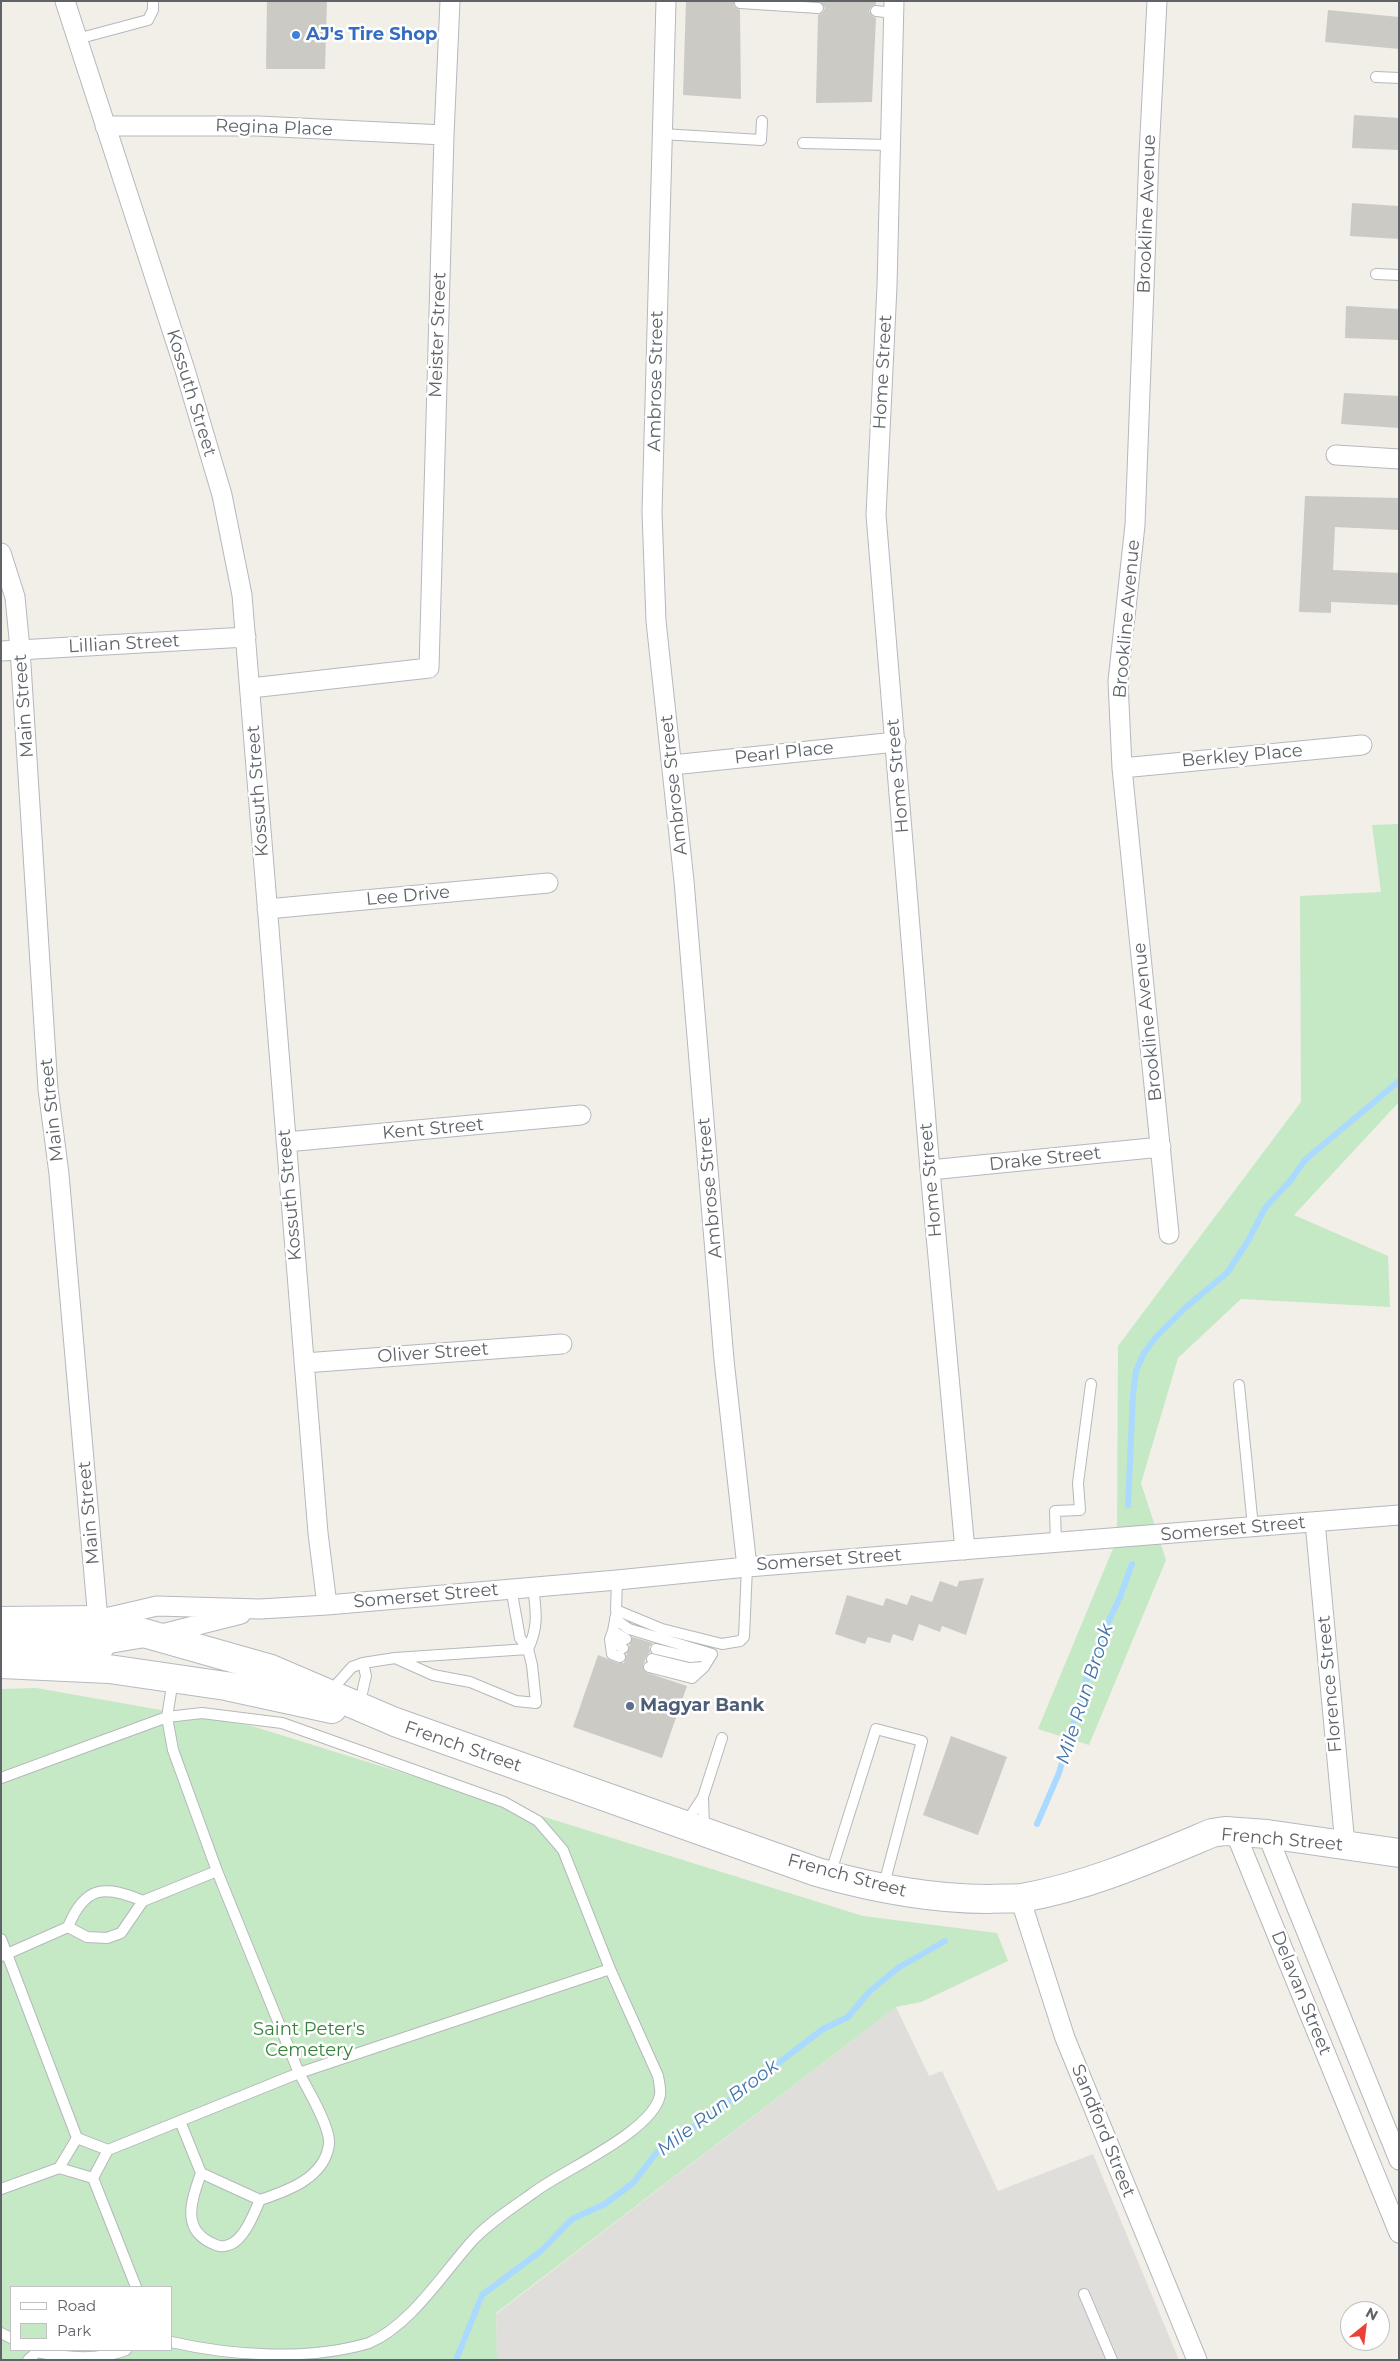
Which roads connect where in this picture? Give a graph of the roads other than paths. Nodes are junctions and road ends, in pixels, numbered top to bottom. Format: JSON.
{"nodes":[{"id":1,"x":65,"y":1,"type":"edge"},
{"id":2,"x":450,"y":1,"type":"edge"},
{"id":3,"x":666,"y":1,"type":"edge"},
{"id":4,"x":1157,"y":1,"type":"edge"},
{"id":5,"x":740,"y":3,"type":"dead end"},
{"id":6,"x":153,"y":6,"type":"edge"},
{"id":7,"x":818,"y":8,"type":"dead end"},
{"id":8,"x":888,"y":8,"type":"edge"},
{"id":9,"x":77,"y":39,"type":"junction"},
{"id":10,"x":1376,"y":77,"type":"dead end"},
{"id":11,"x":1399,"y":78,"type":"edge"},
{"id":12,"x":762,"y":121,"type":"dead end"},
{"id":13,"x":105,"y":126,"type":"junction"},
{"id":14,"x":662,"y":134,"type":"junction"},
{"id":15,"x":444,"y":135,"type":"junction"},
{"id":16,"x":803,"y":143,"type":"dead end"},
{"id":17,"x":890,"y":145,"type":"junction"},
{"id":18,"x":1376,"y":274,"type":"dead end"},
{"id":19,"x":1399,"y":275,"type":"edge"},
{"id":20,"x":1336,"y":455,"type":"dead end"},
{"id":21,"x":1399,"y":459,"type":"edge"},
{"id":22,"x":1,"y":553,"type":"edge"},
{"id":23,"x":246,"y":637,"type":"junction"},
{"id":24,"x":20,"y":649,"type":"junction"},
{"id":25,"x":1,"y":651,"type":"edge"},
{"id":26,"x":251,"y":688,"type":"junction"},
{"id":27,"x":896,"y":742,"type":"junction"},
{"id":28,"x":1362,"y":745,"type":"dead end"},
{"id":29,"x":672,"y":765,"type":"junction"},
{"id":30,"x":1122,"y":768,"type":"junction"},
{"id":31,"x":548,"y":883,"type":"dead end"},
{"id":32,"x":267,"y":909,"type":"junction"},
{"id":33,"x":581,"y":1115,"type":"dead end"},
{"id":34,"x":286,"y":1142,"type":"junction"},
{"id":35,"x":1161,"y":1147,"type":"junction"},
{"id":36,"x":930,"y":1170,"type":"junction"},
{"id":37,"x":1169,"y":1234,"type":"dead end"},
{"id":38,"x":562,"y":1344,"type":"dead end"},
{"id":39,"x":304,"y":1363,"type":"junction"},
{"id":40,"x":1091,"y":1384,"type":"dead end"},
{"id":41,"x":1239,"y":1385,"type":"dead end"},
{"id":42,"x":1399,"y":1515,"type":"edge"},
{"id":43,"x":1315,"y":1522,"type":"junction"},
{"id":44,"x":1253,"y":1527,"type":"junction"},
{"id":45,"x":1056,"y":1543,"type":"junction"},
{"id":46,"x":965,"y":1550,"type":"junction"},
{"id":47,"x":747,"y":1567,"type":"junction"},
{"id":48,"x":617,"y":1580,"type":"junction"},
{"id":49,"x":533,"y":1586,"type":"junction"},
{"id":50,"x":511,"y":1588,"type":"junction"},
{"id":51,"x":326,"y":1605,"type":"junction"},
{"id":52,"x":260,"y":1608,"type":"junction"},
{"id":53,"x":616,"y":1615,"type":"junction"},
{"id":54,"x":1,"y":1621,"type":"edge"},
{"id":55,"x":612,"y":1635,"type":"junction"},
{"id":56,"x":154,"y":1636,"type":"junction"},
{"id":57,"x":1,"y":1643,"type":"edge"},
{"id":58,"x":101,"y":1644,"type":"junction"},
{"id":59,"x":722,"y":1644,"type":"junction"},
{"id":60,"x":528,"y":1649,"type":"junction"},
{"id":61,"x":712,"y":1654,"type":"junction"},
{"id":62,"x":395,"y":1658,"type":"junction"},
{"id":63,"x":362,"y":1663,"type":"junction"},
{"id":64,"x":1,"y":1664,"type":"edge"},
{"id":65,"x":173,"y":1678,"type":"junction"},
{"id":66,"x":328,"y":1694,"type":"junction"},
{"id":67,"x":359,"y":1707,"type":"junction"},
{"id":68,"x":167,"y":1717,"type":"junction"},
{"id":69,"x":395,"y":1722,"type":"junction"},
{"id":70,"x":722,"y":1738,"type":"dead end"},
{"id":71,"x":1,"y":1778,"type":"edge"},
{"id":72,"x":703,"y":1797,"type":"junction"},
{"id":73,"x":695,"y":1829,"type":"junction"},
{"id":74,"x":1235,"y":1832,"type":"junction"},
{"id":75,"x":1267,"y":1834,"type":"junction"},
{"id":76,"x":1345,"y":1845,"type":"junction"},
{"id":77,"x":1399,"y":1852,"type":"edge"},
{"id":78,"x":217,"y":1871,"type":"junction"},
{"id":79,"x":830,"y":1876,"type":"junction"},
{"id":80,"x":883,"y":1888,"type":"junction"},
{"id":81,"x":1020,"y":1898,"type":"junction"},
{"id":82,"x":143,"y":1901,"type":"junction"},
{"id":83,"x":68,"y":1927,"type":"junction"},
{"id":84,"x":1,"y":1939,"type":"edge"},
{"id":85,"x":4,"y":1955,"type":"edge"},
{"id":86,"x":610,"y":1969,"type":"junction"},
{"id":87,"x":299,"y":2073,"type":"junction"},
{"id":88,"x":180,"y":2121,"type":"junction"},
{"id":89,"x":77,"y":2138,"type":"junction"},
{"id":90,"x":108,"y":2150,"type":"junction"},
{"id":91,"x":1396,"y":2152,"type":"edge"},
{"id":92,"x":1367,"y":2155,"type":"junction"},
{"id":93,"x":59,"y":2168,"type":"junction"},
{"id":94,"x":201,"y":2173,"type":"junction"},
{"id":95,"x":93,"y":2178,"type":"junction"},
{"id":96,"x":1,"y":2189,"type":"edge"},
{"id":97,"x":260,"y":2200,"type":"junction"},
{"id":98,"x":1399,"y":2233,"type":"edge"},
{"id":99,"x":136,"y":2286,"type":"edge"},
{"id":100,"x":1084,"y":2294,"type":"dead end"},
{"id":101,"x":172,"y":2342,"type":"edge"},
{"id":102,"x":34,"y":2351,"type":"edge"},
{"id":103,"x":124,"y":2351,"type":"edge"},
{"id":104,"x":28,"y":2360,"type":"edge"},
{"id":105,"x":1112,"y":2360,"type":"edge"},
{"id":106,"x":1197,"y":2360,"type":"edge"}],
"edges":[{"from":1,"to":9,"type":"street","name":"Kossuth Street"},
{"from":2,"to":15,"type":"street","name":"Meister Street"},
{"from":3,"to":14,"type":"street","name":"Ambrose Street"},
{"from":4,"to":30,"type":"street","name":"Brookline Avenue"},
{"from":5,"to":7,"type":"lane"},
{"from":6,"to":9,"type":"lane"},
{"from":8,"to":17,"type":"street","name":"Home Street"},
{"from":9,"to":13,"type":"street","name":"Kossuth Street"},
{"from":10,"to":11,"type":"lane"},
{"from":12,"to":14,"type":"lane"},
{"from":13,"to":15,"type":"street","name":"Regina Place"},
{"from":13,"to":23,"type":"street","name":"Kossuth Street"},
{"from":14,"to":29,"type":"street","name":"Ambrose Street"},
{"from":15,"to":26,"type":"street","name":"Meister Street"},
{"from":16,"to":17,"type":"lane"},
{"from":17,"to":27,"type":"street","name":"Home Street"},
{"from":18,"to":19,"type":"lane"},
{"from":20,"to":21,"type":"street"},
{"from":22,"to":24,"type":"street","name":"Main Street"},
{"from":23,"to":24,"type":"street","name":"Lillian Street"},
{"from":23,"to":26,"type":"street","name":"Kossuth Street"},
{"from":24,"to":25,"type":"street","name":"Lillian Street"},
{"from":24,"to":58,"type":"street","name":"Main Street"},
{"from":26,"to":32,"type":"street","name":"Kossuth Street"},
{"from":27,"to":29,"type":"street","name":"Pearl Place"},
{"from":27,"to":36,"type":"street","name":"Home Street"},
{"from":28,"to":30,"type":"street","name":"Berkley Place"},
{"from":29,"to":47,"type":"street","name":"Ambrose Street"},
{"from":30,"to":35,"type":"street","name":"Brookline Avenue"},
{"from":31,"to":32,"type":"street","name":"Lee Drive"},
{"from":32,"to":34,"type":"street","name":"Kossuth Street"},
{"from":33,"to":34,"type":"street","name":"Kent Street"},
{"from":34,"to":39,"type":"street","name":"Kossuth Street"},
{"from":35,"to":36,"type":"street","name":"Drake Street"},
{"from":35,"to":37,"type":"street","name":"Brookline Avenue"},
{"from":36,"to":46,"type":"street","name":"Home Street"},
{"from":38,"to":39,"type":"street","name":"Oliver Street"},
{"from":39,"to":51,"type":"street","name":"Kossuth Street"},
{"from":40,"to":45,"type":"lane"},
{"from":41,"to":44,"type":"lane"},
{"from":42,"to":43,"type":"street","name":"Somerset Street"},
{"from":43,"to":44,"type":"street","name":"Somerset Street"},
{"from":43,"to":76,"type":"street","name":"Florence Street"},
{"from":44,"to":45,"type":"street","name":"Somerset Street"},
{"from":45,"to":46,"type":"street","name":"Somerset Street"},
{"from":46,"to":47,"type":"street","name":"Somerset Street"},
{"from":47,"to":48,"type":"street","name":"Somerset Street"},
{"from":47,"to":59,"type":"lane"},
{"from":48,"to":49,"type":"street","name":"Somerset Street"},
{"from":48,"to":53,"type":"lane"},
{"from":49,"to":50,"type":"street","name":"Somerset Street"},
{"from":49,"to":60,"type":"lane"},
{"from":50,"to":51,"type":"street","name":"Somerset Street"},
{"from":50,"to":60,"type":"lane"},
{"from":51,"to":52,"type":"street","name":"Somerset Street"},
{"from":52,"to":56,"type":"street","name":"Somerset Street"},
{"from":52,"to":58,"type":"street","name":"Somerset Street"},
{"from":53,"to":55,"type":"lane"},
{"from":53,"to":59,"type":"lane"},
{"from":53,"to":61,"type":"lane"},
{"from":54,"to":58,"type":"main road","name":"Somerset Street"},
{"from":55,"to":55,"type":"lane"},
{"from":56,"to":58,"type":"main road","name":"French Street"},
{"from":56,"to":66,"type":"main road","name":"French Street"},
{"from":57,"to":58,"type":"main road"},
{"from":58,"to":64,"type":"main road","name":"Somerset Street"},
{"from":58,"to":65,"type":"main road","name":"French Street"},
{"from":59,"to":61,"type":"lane"},
{"from":60,"to":62,"type":"lane"},
{"from":60,"to":62,"type":"lane"},
{"from":61,"to":61,"type":"lane"},
{"from":62,"to":63,"type":"lane"},
{"from":63,"to":66,"type":"lane"},
{"from":63,"to":67,"type":"lane"},
{"from":65,"to":68,"type":"lane"},
{"from":65,"to":69,"type":"main road","name":"French Street"},
{"from":66,"to":67,"type":"main road","name":"French Street"},
{"from":67,"to":69,"type":"main road","name":"French Street"},
{"from":68,"to":71,"type":"lane"},
{"from":68,"to":78,"type":"lane"},
{"from":68,"to":86,"type":"lane"},
{"from":69,"to":73,"type":"main road","name":"French Street"},
{"from":70,"to":72,"type":"lane"},
{"from":72,"to":73,"type":"lane"},
{"from":72,"to":73,"type":"lane"},
{"from":73,"to":79,"type":"main road","name":"French Street"},
{"from":74,"to":75,"type":"main road","name":"French Street"},
{"from":74,"to":81,"type":"main road","name":"French Street"},
{"from":74,"to":92,"type":"street","name":"Delavan Street"},
{"from":75,"to":76,"type":"main road","name":"French Street"},
{"from":75,"to":91,"type":"street","name":"Delavan Street"},
{"from":76,"to":77,"type":"main road","name":"French Street"},
{"from":78,"to":82,"type":"lane"},
{"from":78,"to":87,"type":"lane"},
{"from":79,"to":80,"type":"main road","name":"French Street"},
{"from":79,"to":80,"type":"lane"},
{"from":80,"to":81,"type":"main road","name":"French Street"},
{"from":81,"to":106,"type":"street","name":"Sandford Street"},
{"from":82,"to":83,"type":"lane"},
{"from":82,"to":83,"type":"lane"},
{"from":83,"to":85,"type":"lane"},
{"from":84,"to":85,"type":"lane"},
{"from":85,"to":89,"type":"lane"},
{"from":86,"to":87,"type":"lane"},
{"from":86,"to":101,"type":"lane"},
{"from":87,"to":88,"type":"lane"},
{"from":87,"to":97,"type":"lane"},
{"from":88,"to":90,"type":"lane"},
{"from":88,"to":94,"type":"lane"},
{"from":89,"to":90,"type":"lane"},
{"from":89,"to":93,"type":"lane"},
{"from":90,"to":95,"type":"lane"},
{"from":91,"to":92,"type":"street","name":"Delavan Street"},
{"from":92,"to":98,"type":"street","name":"Delavan Street"},
{"from":93,"to":95,"type":"lane"},
{"from":93,"to":96,"type":"lane"},
{"from":94,"to":97,"type":"lane"},
{"from":94,"to":97,"type":"lane"},
{"from":95,"to":99,"type":"lane"},
{"from":100,"to":105,"type":"lane"},
{"from":102,"to":103,"type":"lane"},
{"from":102,"to":104,"type":"lane"}]}
